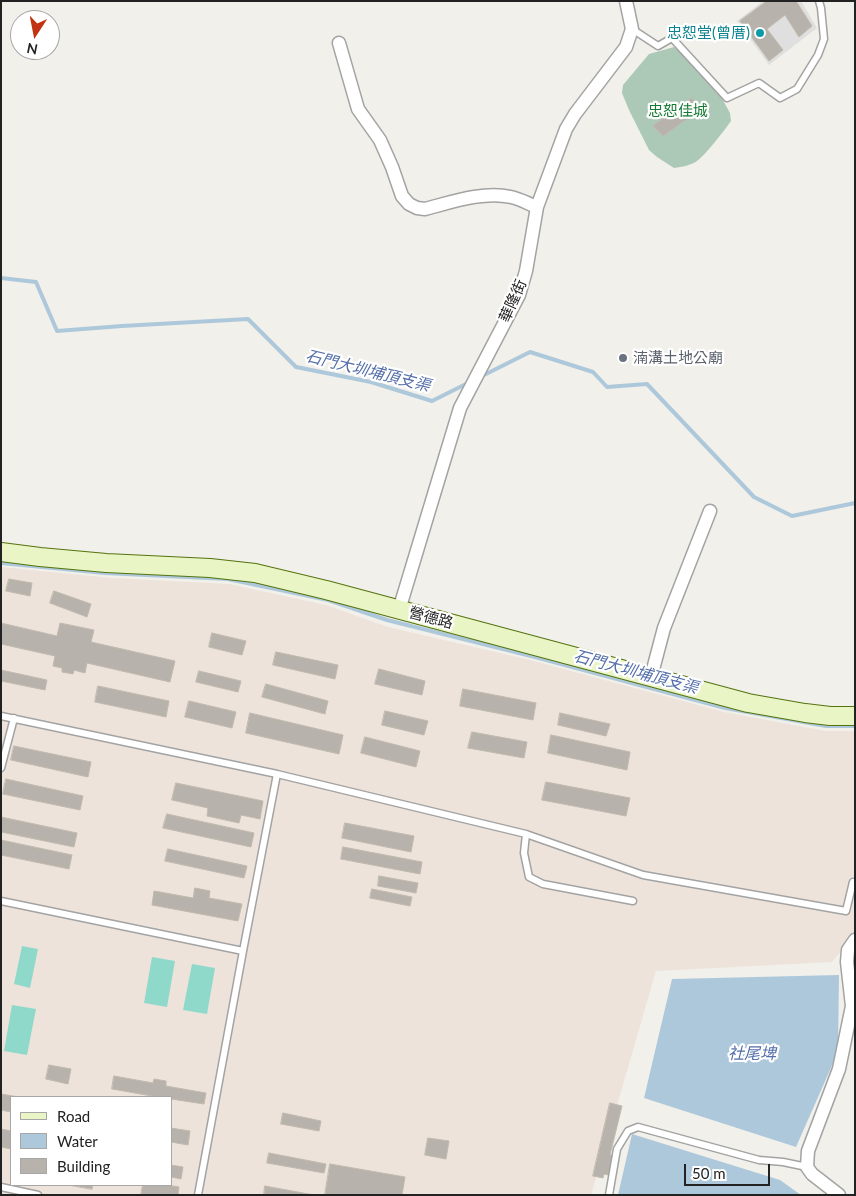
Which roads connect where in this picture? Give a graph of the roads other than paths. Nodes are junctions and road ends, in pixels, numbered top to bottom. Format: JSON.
{"nodes":[{"id":1,"x":626,"y":1,"type":"edge"},
{"id":2,"x":819,"y":1,"type":"edge"},
{"id":3,"x":632,"y":29,"type":"junction"},
{"id":4,"x":339,"y":43,"type":"dead end"},
{"id":5,"x":537,"y":207,"type":"junction"},
{"id":6,"x":710,"y":511,"type":"dead end"},
{"id":7,"x":1,"y":552,"type":"edge"},
{"id":8,"x":399,"y":610,"type":"junction"},
{"id":9,"x":651,"y":677,"type":"junction"},
{"id":10,"x":1,"y":716,"type":"edge"},
{"id":11,"x":855,"y":716,"type":"edge"},
{"id":12,"x":14,"y":718,"type":"junction"},
{"id":13,"x":1,"y":768,"type":"edge"},
{"id":14,"x":277,"y":774,"type":"junction"},
{"id":15,"x":526,"y":834,"type":"junction"},
{"id":16,"x":853,"y":882,"type":"dead end"},
{"id":17,"x":1,"y":901,"type":"edge"},
{"id":18,"x":633,"y":901,"type":"dead end"},
{"id":19,"x":855,"y":940,"type":"edge"},
{"id":20,"x":243,"y":951,"type":"junction"},
{"id":21,"x":807,"y":1167,"type":"junction"},
{"id":22,"x":1,"y":1188,"type":"edge"},
{"id":23,"x":38,"y":1195,"type":"edge"},
{"id":24,"x":198,"y":1195,"type":"edge"},
{"id":25,"x":609,"y":1195,"type":"edge"},
{"id":26,"x":839,"y":1195,"type":"edge"}],
"edges":[{"from":1,"to":3,"type":"street"},
{"from":2,"to":3,"type":"lane"},
{"from":3,"to":5,"type":"street","name":"華隆街"},
{"from":4,"to":5,"type":"street"},
{"from":5,"to":8,"type":"street","name":"華隆街"},
{"from":6,"to":9,"type":"street"},
{"from":7,"to":8,"type":"street","name":"營德路"},
{"from":8,"to":9,"type":"street","name":"營德路"},
{"from":9,"to":11,"type":"street","name":"營德路"},
{"from":10,"to":12,"type":"lane"},
{"from":12,"to":13,"type":"lane"},
{"from":12,"to":14,"type":"lane"},
{"from":14,"to":15,"type":"lane"},
{"from":14,"to":20,"type":"lane"},
{"from":15,"to":16,"type":"lane"},
{"from":15,"to":18,"type":"lane"},
{"from":17,"to":20,"type":"lane"},
{"from":19,"to":21,"type":"street"},
{"from":20,"to":24,"type":"lane"},
{"from":21,"to":25,"type":"lane"},
{"from":21,"to":26,"type":"street"},
{"from":22,"to":23,"type":"lane"}]}
